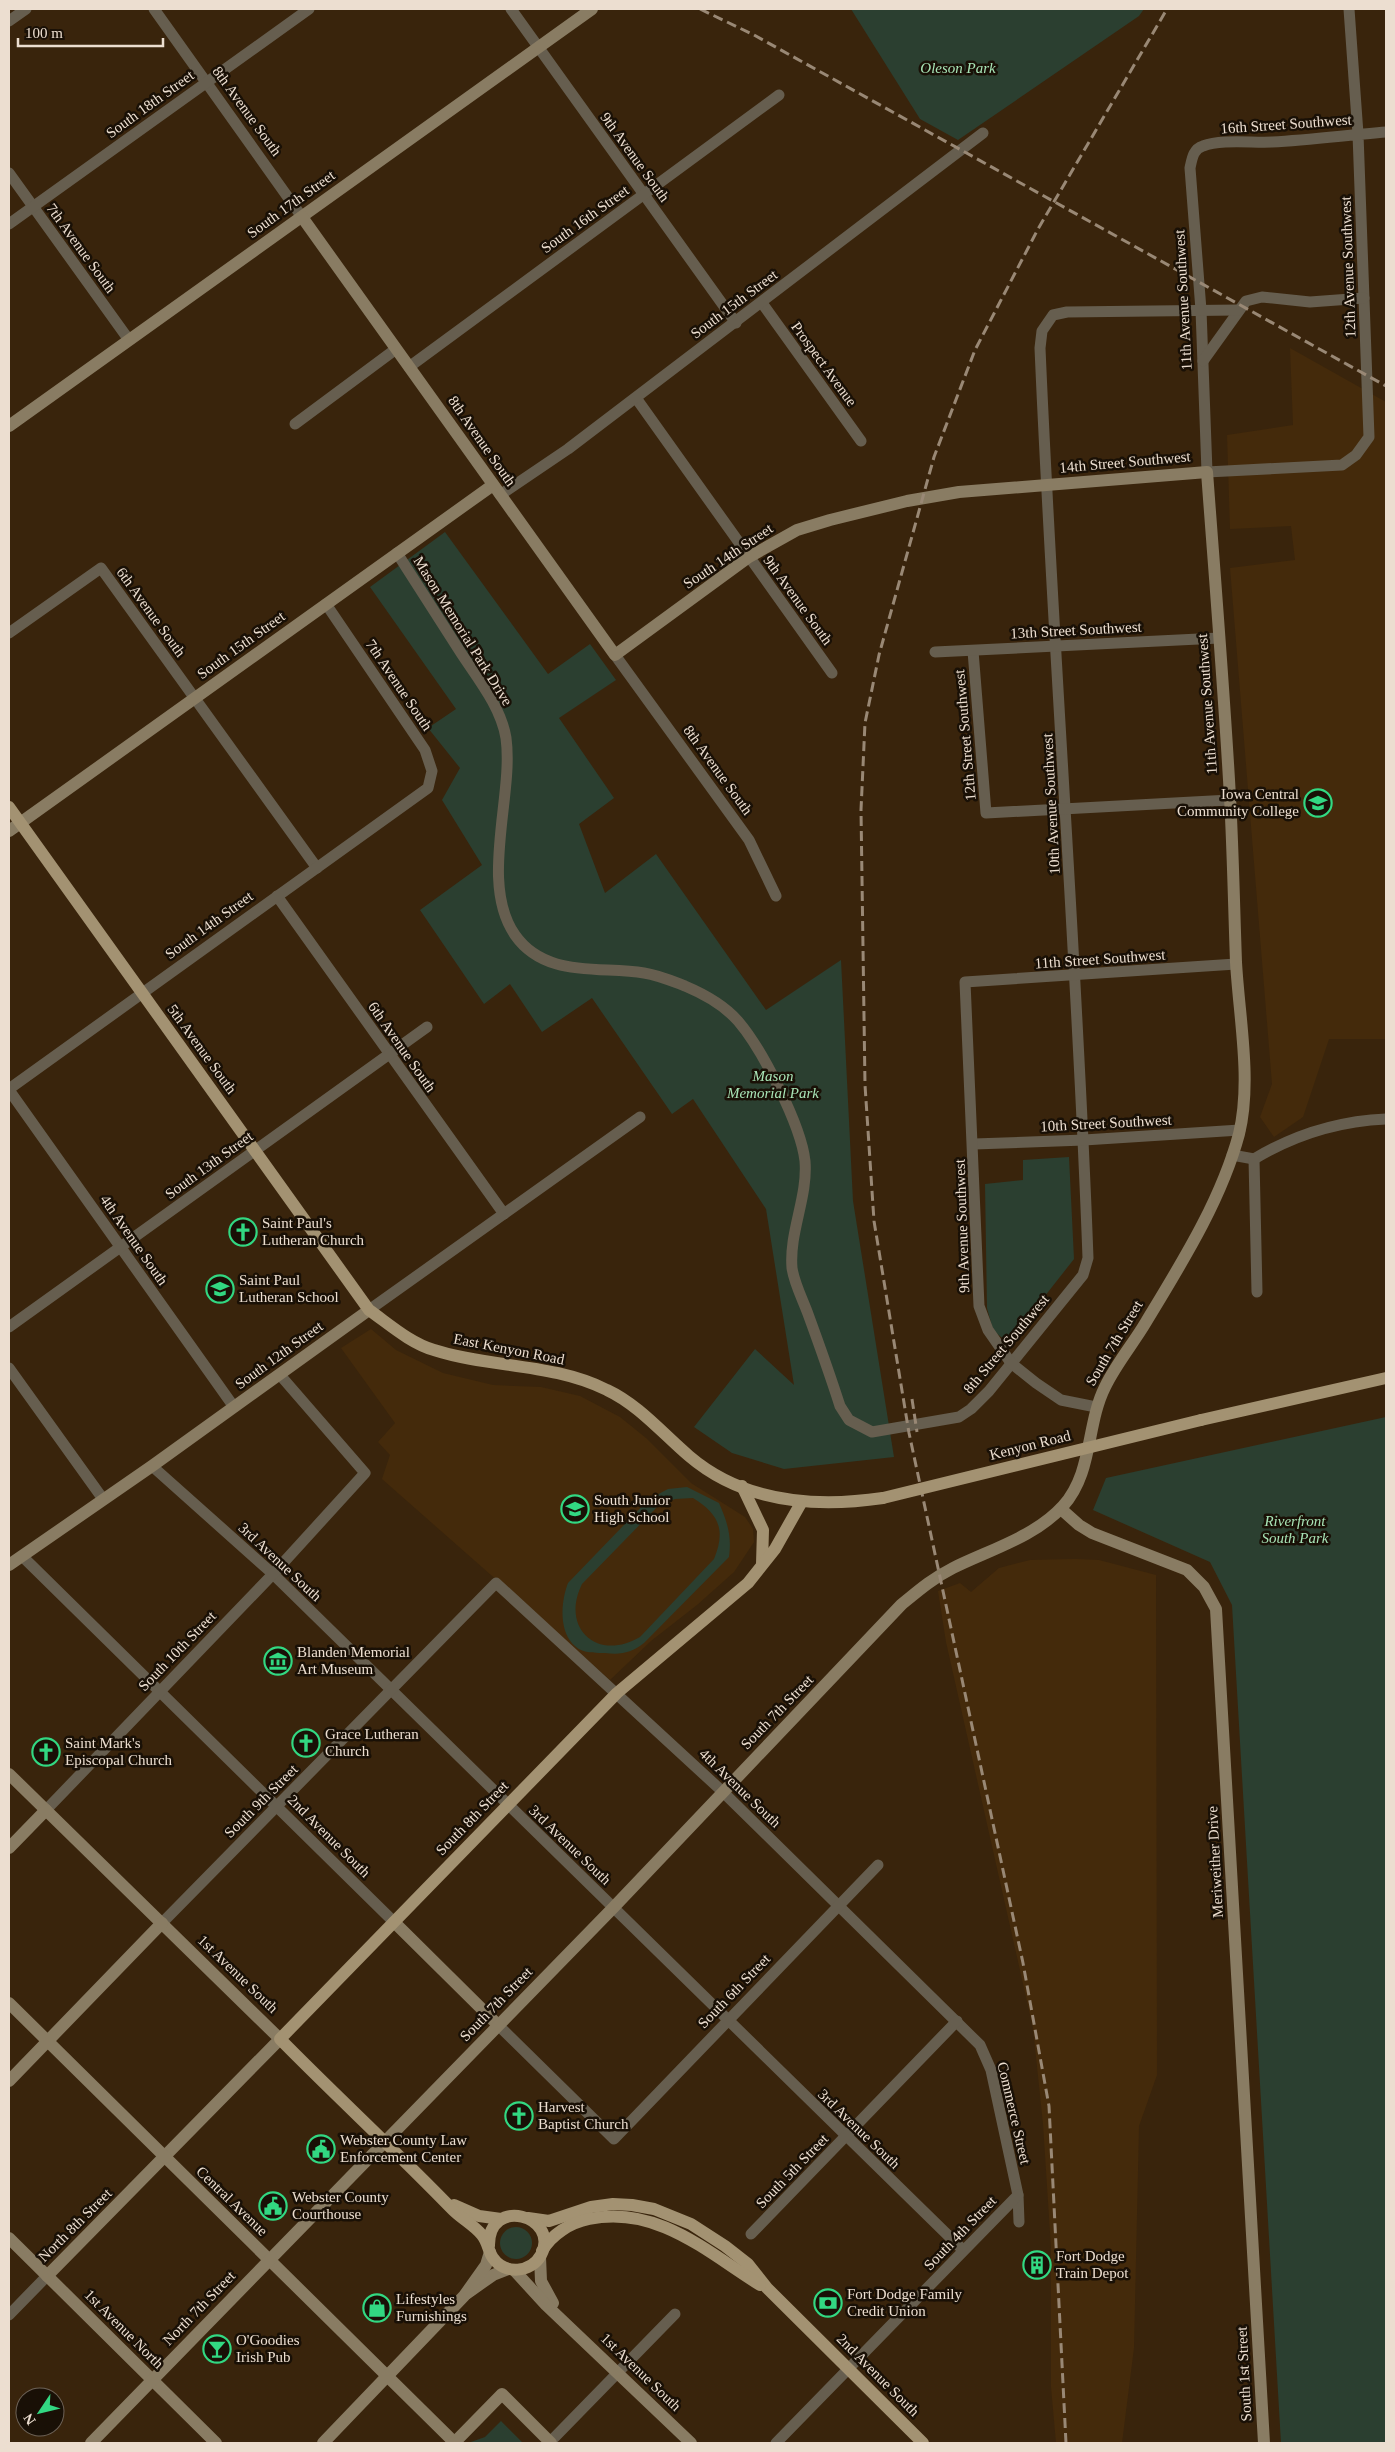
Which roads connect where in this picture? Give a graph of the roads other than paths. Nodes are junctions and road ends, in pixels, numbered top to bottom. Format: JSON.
{"nodes":[{"id":1,"x":26,"y":9,"type":"edge"},
{"id":2,"x":154,"y":9,"type":"edge"},
{"id":3,"x":309,"y":9,"type":"edge"},
{"id":4,"x":510,"y":9,"type":"edge"},
{"id":5,"x":592,"y":9,"type":"edge"},
{"id":6,"x":1350,"y":9,"type":"edge"},
{"id":7,"x":9,"y":21,"type":"edge"},
{"id":8,"x":538,"y":48,"type":"junction"},
{"id":9,"x":206,"y":82,"type":"junction"},
{"id":10,"x":778,"y":95,"type":"dead end"},
{"id":11,"x":1386,"y":132,"type":"edge"},
{"id":12,"x":983,"y":133,"type":"dead end"},
{"id":13,"x":1358,"y":134,"type":"junction"},
{"id":14,"x":1192,"y":155,"type":"joint"},
{"id":15,"x":9,"y":173,"type":"edge"},
{"id":16,"x":643,"y":194,"type":"junction"},
{"id":17,"x":33,"y":206,"type":"junction"},
{"id":18,"x":302,"y":217,"type":"junction"},
{"id":19,"x":9,"y":224,"type":"edge"},
{"id":20,"x":1364,"y":298,"type":"junction"},
{"id":21,"x":762,"y":304,"type":"junction"},
{"id":22,"x":1201,"y":310,"type":"junction"},
{"id":23,"x":1238,"y":310,"type":"junction"},
{"id":24,"x":736,"y":323,"type":"junction"},
{"id":25,"x":130,"y":340,"type":"junction"},
{"id":26,"x":396,"y":349,"type":"junction"},
{"id":27,"x":1203,"y":361,"type":"junction"},
{"id":28,"x":409,"y":367,"type":"junction"},
{"id":29,"x":636,"y":398,"type":"junction"},
{"id":30,"x":295,"y":424,"type":"dead end"},
{"id":31,"x":9,"y":426,"type":"edge"},
{"id":32,"x":861,"y":441,"type":"dead end"},
{"id":33,"x":1294,"y":470,"type":"joint"},
{"id":34,"x":1207,"y":472,"type":"junction"},
{"id":35,"x":1046,"y":485,"type":"junction"},
{"id":36,"x":497,"y":490,"type":"junction"},
{"id":37,"x":959,"y":492,"type":"joint"},
{"id":38,"x":397,"y":553,"type":"junction"},
{"id":39,"x":749,"y":557,"type":"junction"},
{"id":40,"x":326,"y":604,"type":"junction"},
{"id":41,"x":9,"y":633,"type":"edge"},
{"id":42,"x":1219,"y":638,"type":"junction"},
{"id":43,"x":1057,"y":646,"type":"junction"},
{"id":44,"x":973,"y":651,"type":"junction"},
{"id":45,"x":935,"y":652,"type":"dead end"},
{"id":46,"x":614,"y":655,"type":"junction"},
{"id":47,"x":832,"y":673,"type":"dead end"},
{"id":48,"x":194,"y":698,"type":"junction"},
{"id":49,"x":428,"y":788,"type":"joint"},
{"id":50,"x":1230,"y":800,"type":"junction"},
{"id":51,"x":9,"y":807,"type":"edge"},
{"id":52,"x":1067,"y":809,"type":"junction"},
{"id":53,"x":20,"y":823,"type":"junction"},
{"id":54,"x":9,"y":831,"type":"edge"},
{"id":55,"x":317,"y":868,"type":"junction"},
{"id":56,"x":278,"y":896,"type":"junction"},
{"id":57,"x":776,"y":896,"type":"dead end"},
{"id":58,"x":1236,"y":964,"type":"junction"},
{"id":59,"x":1075,"y":976,"type":"junction"},
{"id":60,"x":965,"y":982,"type":"joint"},
{"id":61,"x":142,"y":993,"type":"junction"},
{"id":62,"x":427,"y":1028,"type":"dead end"},
{"id":63,"x":389,"y":1055,"type":"junction"},
{"id":64,"x":9,"y":1090,"type":"edge"},
{"id":65,"x":640,"y":1118,"type":"dead end"},
{"id":66,"x":1386,"y":1119,"type":"edge"},
{"id":67,"x":1240,"y":1130,"type":"junction"},
{"id":68,"x":1084,"y":1140,"type":"junction"},
{"id":69,"x":974,"y":1144,"type":"junction"},
{"id":70,"x":255,"y":1151,"type":"junction"},
{"id":71,"x":1232,"y":1156,"type":"junction"},
{"id":72,"x":1254,"y":1159,"type":"junction"},
{"id":73,"x":504,"y":1214,"type":"junction"},
{"id":74,"x":120,"y":1248,"type":"junction"},
{"id":75,"x":1083,"y":1275,"type":"joint"},
{"id":76,"x":1257,"y":1292,"type":"dead end"},
{"id":77,"x":369,"y":1310,"type":"junction"},
{"id":78,"x":9,"y":1328,"type":"edge"},
{"id":79,"x":1011,"y":1363,"type":"junction"},
{"id":80,"x":9,"y":1368,"type":"edge"},
{"id":81,"x":280,"y":1375,"type":"junction"},
{"id":82,"x":1386,"y":1378,"type":"edge"},
{"id":83,"x":840,"y":1406,"type":"joint"},
{"id":84,"x":234,"y":1407,"type":"junction"},
{"id":85,"x":1096,"y":1407,"type":"junction"},
{"id":86,"x":689,"y":1456,"type":"joint"},
{"id":87,"x":152,"y":1466,"type":"junction"},
{"id":88,"x":742,"y":1486,"type":"junction"},
{"id":89,"x":103,"y":1499,"type":"junction"},
{"id":90,"x":801,"y":1503,"type":"junction"},
{"id":91,"x":1061,"y":1509,"type":"junction"},
{"id":92,"x":22,"y":1556,"type":"junction"},
{"id":93,"x":9,"y":1565,"type":"edge"},
{"id":94,"x":762,"y":1566,"type":"junction"},
{"id":95,"x":273,"y":1574,"type":"junction"},
{"id":96,"x":496,"y":1583,"type":"joint"},
{"id":97,"x":391,"y":1691,"type":"junction"},
{"id":98,"x":160,"y":1692,"type":"junction"},
{"id":99,"x":617,"y":1693,"type":"junction"},
{"id":100,"x":9,"y":1774,"type":"edge"},
{"id":101,"x":723,"y":1792,"type":"junction"},
{"id":102,"x":508,"y":1805,"type":"junction"},
{"id":103,"x":278,"y":1808,"type":"junction"},
{"id":104,"x":46,"y":1810,"type":"junction"},
{"id":105,"x":9,"y":1848,"type":"edge"},
{"id":106,"x":878,"y":1866,"type":"dead end"},
{"id":107,"x":839,"y":1906,"type":"junction"},
{"id":108,"x":613,"y":1908,"type":"junction"},
{"id":109,"x":394,"y":1922,"type":"junction"},
{"id":110,"x":162,"y":1923,"type":"junction"},
{"id":111,"x":9,"y":2003,"type":"edge"},
{"id":112,"x":728,"y":2021,"type":"junction"},
{"id":113,"x":958,"y":2021,"type":"junction"},
{"id":114,"x":498,"y":2025,"type":"junction"},
{"id":115,"x":280,"y":2039,"type":"junction"},
{"id":116,"x":48,"y":2041,"type":"junction"},
{"id":117,"x":9,"y":2080,"type":"edge"},
{"id":118,"x":846,"y":2138,"type":"junction"},
{"id":119,"x":614,"y":2139,"type":"joint"},
{"id":120,"x":384,"y":2142,"type":"junction"},
{"id":121,"x":165,"y":2157,"type":"junction"},
{"id":122,"x":1018,"y":2195,"type":"junction"},
{"id":123,"x":443,"y":2199,"type":"junction"},
{"id":124,"x":528,"y":2218,"type":"junction"},
{"id":125,"x":501,"y":2219,"type":"junction"},
{"id":126,"x":1018,"y":2222,"type":"dead end"},
{"id":127,"x":751,"y":2234,"type":"dead end"},
{"id":128,"x":9,"y":2238,"type":"edge"},
{"id":129,"x":489,"y":2249,"type":"junction"},
{"id":130,"x":963,"y":2250,"type":"junction"},
{"id":131,"x":541,"y":2254,"type":"junction"},
{"id":132,"x":268,"y":2259,"type":"junction"},
{"id":133,"x":511,"y":2270,"type":"junction"},
{"id":134,"x":48,"y":2276,"type":"junction"},
{"id":135,"x":767,"y":2288,"type":"junction"},
{"id":136,"x":464,"y":2296,"type":"junction"},
{"id":137,"x":1256,"y":2304,"type":"joint"},
{"id":138,"x":675,"y":2314,"type":"dead end"},
{"id":139,"x":9,"y":2315,"type":"edge"},
{"id":140,"x":568,"y":2324,"type":"junction"},
{"id":141,"x":849,"y":2369,"type":"junction"},
{"id":142,"x":618,"y":2373,"type":"junction"},
{"id":143,"x":387,"y":2375,"type":"junction"},
{"id":144,"x":151,"y":2380,"type":"junction"},
{"id":145,"x":90,"y":2443,"type":"edge"},
{"id":146,"x":216,"y":2443,"type":"edge"},
{"id":147,"x":322,"y":2443,"type":"edge"},
{"id":148,"x":455,"y":2443,"type":"edge"},
{"id":149,"x":551,"y":2443,"type":"edge"},
{"id":150,"x":691,"y":2443,"type":"edge"},
{"id":151,"x":776,"y":2443,"type":"edge"},
{"id":152,"x":923,"y":2443,"type":"edge"},
{"id":153,"x":1264,"y":2443,"type":"edge"}],
"edges":[{"from":1,"to":7,"type":"street"},
{"from":2,"to":9,"type":"street","name":"8th Avenue South"},
{"from":3,"to":9,"type":"street","name":"South 18th Street"},
{"from":4,"to":8,"type":"street","name":"9th Avenue South"},
{"from":5,"to":8,"type":"street","name":"South 17th Street"},
{"from":6,"to":13,"type":"street","name":"12th Avenue Southwest"},
{"from":8,"to":16,"type":"street","name":"9th Avenue South"},
{"from":8,"to":18,"type":"street","name":"South 17th Street"},
{"from":9,"to":17,"type":"street","name":"South 18th Street"},
{"from":9,"to":18,"type":"street","name":"8th Avenue South"},
{"from":10,"to":16,"type":"street","name":"South 16th Street"},
{"from":11,"to":13,"type":"street","name":"16th Street Southwest"},
{"from":12,"to":21,"type":"street","name":"South 15th Street"},
{"from":13,"to":14,"type":"street","name":"16th Street Southwest"},
{"from":13,"to":20,"type":"street","name":"12th Avenue Southwest"},
{"from":14,"to":22,"type":"street","name":"11th Avenue Southwest"},
{"from":15,"to":17,"type":"street","name":"7th Avenue South"},
{"from":16,"to":24,"type":"street","name":"9th Avenue South"},
{"from":16,"to":28,"type":"street","name":"South 16th Street"},
{"from":17,"to":19,"type":"street","name":"South 18th Street"},
{"from":17,"to":25,"type":"street","name":"7th Avenue South"},
{"from":18,"to":25,"type":"street","name":"South 17th Street"},
{"from":18,"to":26,"type":"street","name":"8th Avenue South"},
{"from":20,"to":23,"type":"street"},
{"from":20,"to":33,"type":"street","name":"12th Avenue Southwest"},
{"from":21,"to":24,"type":"street","name":"South 15th Street"},
{"from":21,"to":32,"type":"street","name":"Prospect Avenue"},
{"from":22,"to":23,"type":"street"},
{"from":22,"to":27,"type":"street","name":"11th Avenue Southwest"},
{"from":22,"to":35,"type":"street","name":"10th Avenue Southwest"},
{"from":23,"to":27,"type":"street"},
{"from":24,"to":29,"type":"street","name":"South 15th Street"},
{"from":25,"to":31,"type":"street","name":"South 17th Street"},
{"from":26,"to":28,"type":"street","name":"8th Avenue South"},
{"from":26,"to":30,"type":"street"},
{"from":27,"to":34,"type":"street","name":"11th Avenue Southwest"},
{"from":28,"to":36,"type":"street","name":"8th Avenue South"},
{"from":29,"to":36,"type":"street","name":"South 15th Street"},
{"from":29,"to":39,"type":"street","name":"9th Avenue South"},
{"from":33,"to":34,"type":"street","name":"14th Street Southwest"},
{"from":34,"to":35,"type":"street","name":"14th Street Southwest"},
{"from":34,"to":42,"type":"street","name":"11th Avenue Southwest"},
{"from":35,"to":37,"type":"street","name":"14th Street Southwest"},
{"from":35,"to":43,"type":"street","name":"10th Avenue Southwest"},
{"from":36,"to":38,"type":"street","name":"South 15th Street"},
{"from":36,"to":46,"type":"street","name":"8th Avenue South"},
{"from":37,"to":39,"type":"street","name":"South 14th Street"},
{"from":38,"to":40,"type":"street","name":"South 15th Street"},
{"from":38,"to":83,"type":"street","name":"Mason Memorial Park Drive"},
{"from":39,"to":46,"type":"street","name":"South 14th Street"},
{"from":39,"to":47,"type":"street","name":"9th Avenue South"},
{"from":40,"to":48,"type":"street","name":"South 15th Street"},
{"from":40,"to":49,"type":"street","name":"7th Avenue South"},
{"from":41,"to":48,"type":"street","name":"6th Avenue South"},
{"from":42,"to":43,"type":"street","name":"13th Street Southwest"},
{"from":42,"to":50,"type":"street","name":"11th Avenue Southwest"},
{"from":43,"to":44,"type":"street","name":"13th Street Southwest"},
{"from":43,"to":52,"type":"street","name":"10th Avenue Southwest"},
{"from":44,"to":45,"type":"street","name":"13th Street Southwest"},
{"from":44,"to":52,"type":"street","name":"12th Street Southwest"},
{"from":46,"to":57,"type":"street","name":"8th Avenue South"},
{"from":48,"to":53,"type":"street","name":"South 15th Street"},
{"from":48,"to":55,"type":"street","name":"6th Avenue South"},
{"from":49,"to":55,"type":"street","name":"South 14th Street"},
{"from":50,"to":52,"type":"street","name":"12th Street Southwest"},
{"from":50,"to":58,"type":"street","name":"11th Avenue Southwest"},
{"from":51,"to":53,"type":"main road","name":"5th Avenue South"},
{"from":52,"to":59,"type":"street","name":"10th Avenue Southwest"},
{"from":53,"to":54,"type":"street","name":"South 15th Street"},
{"from":53,"to":61,"type":"main road","name":"5th Avenue South"},
{"from":55,"to":56,"type":"street","name":"South 14th Street"},
{"from":56,"to":61,"type":"street","name":"South 14th Street"},
{"from":56,"to":63,"type":"street","name":"6th Avenue South"},
{"from":58,"to":59,"type":"street","name":"11th Street Southwest"},
{"from":58,"to":67,"type":"street","name":"11th Avenue Southwest"},
{"from":59,"to":60,"type":"street","name":"11th Street Southwest"},
{"from":59,"to":68,"type":"street","name":"10th Avenue Southwest"},
{"from":60,"to":69,"type":"street","name":"9th Avenue Southwest"},
{"from":61,"to":64,"type":"street","name":"South 14th Street"},
{"from":61,"to":70,"type":"main road","name":"5th Avenue South"},
{"from":62,"to":63,"type":"street","name":"South 13th Street"},
{"from":63,"to":70,"type":"street","name":"South 13th Street"},
{"from":63,"to":73,"type":"street","name":"6th Avenue South"},
{"from":64,"to":74,"type":"street","name":"4th Avenue South"},
{"from":65,"to":73,"type":"street","name":"South 12th Street"},
{"from":66,"to":72,"type":"street"},
{"from":67,"to":68,"type":"street","name":"10th Street Southwest"},
{"from":67,"to":71,"type":"street","name":"11th Avenue Southwest"},
{"from":68,"to":69,"type":"street","name":"10th Street Southwest"},
{"from":68,"to":75,"type":"street","name":"10th Avenue Southwest"},
{"from":69,"to":79,"type":"street","name":"9th Avenue Southwest"},
{"from":70,"to":74,"type":"street","name":"South 13th Street"},
{"from":70,"to":77,"type":"main road","name":"5th Avenue South"},
{"from":71,"to":72,"type":"street"},
{"from":71,"to":85,"type":"street","name":"South 7th Street"},
{"from":72,"to":76,"type":"street"},
{"from":73,"to":77,"type":"street","name":"South 12th Street"},
{"from":74,"to":78,"type":"street","name":"South 13th Street"},
{"from":74,"to":84,"type":"street","name":"4th Avenue South"},
{"from":75,"to":79,"type":"street","name":"8th Street Southwest"},
{"from":77,"to":81,"type":"street","name":"South 12th Street"},
{"from":77,"to":86,"type":"main road","name":"East Kenyon Road"},
{"from":79,"to":83,"type":"street","name":"8th Street Southwest"},
{"from":79,"to":85,"type":"street","name":"9th Avenue Southwest"},
{"from":80,"to":89,"type":"street"},
{"from":81,"to":84,"type":"street","name":"South 12th Street"},
{"from":81,"to":95,"type":"street","name":"South 10th Street"},
{"from":82,"to":90,"type":"main road","name":"Kenyon Road","bridge":true},
{"from":84,"to":87,"type":"street","name":"South 12th Street"},
{"from":85,"to":91,"type":"street","name":"South 7th Street"},
{"from":86,"to":88,"type":"main road","name":"Kenyon Road"},
{"from":87,"to":89,"type":"street","name":"South 12th Street"},
{"from":87,"to":95,"type":"street","name":"3rd Avenue South"},
{"from":88,"to":90,"type":"main road","name":"Kenyon Road"},
{"from":88,"to":94,"type":"main road"},
{"from":89,"to":92,"type":"street","name":"South 12th Street"},
{"from":90,"to":94,"type":"main road","name":"South 8th Street"},
{"from":91,"to":101,"type":"street","name":"South 7th Street"},
{"from":91,"to":137,"type":"street","name":"Meriweither Drive"},
{"from":92,"to":93,"type":"street","name":"South 12th Street"},
{"from":92,"to":98,"type":"street","name":"2nd Avenue South"},
{"from":94,"to":99,"type":"main road","name":"South 8th Street"},
{"from":95,"to":97,"type":"street","name":"3rd Avenue South"},
{"from":95,"to":98,"type":"street","name":"South 10th Street"},
{"from":96,"to":97,"type":"street","name":"South 9th Street"},
{"from":96,"to":99,"type":"street","name":"4th Avenue South"},
{"from":97,"to":102,"type":"street","name":"3rd Avenue South"},
{"from":97,"to":103,"type":"street","name":"South 9th Street"},
{"from":98,"to":103,"type":"street","name":"2nd Avenue South"},
{"from":98,"to":104,"type":"street","name":"South 10th Street"},
{"from":99,"to":101,"type":"street","name":"4th Avenue South"},
{"from":99,"to":102,"type":"main road","name":"South 8th Street"},
{"from":100,"to":104,"type":"street","name":"1st Avenue South"},
{"from":101,"to":107,"type":"street","name":"4th Avenue South"},
{"from":101,"to":108,"type":"street","name":"South 7th Street"},
{"from":102,"to":108,"type":"street","name":"3rd Avenue South"},
{"from":102,"to":109,"type":"main road","name":"South 8th Street"},
{"from":103,"to":109,"type":"street","name":"2nd Avenue South"},
{"from":103,"to":110,"type":"street","name":"South 9th Street"},
{"from":104,"to":105,"type":"street","name":"South 10th Street"},
{"from":104,"to":110,"type":"street","name":"1st Avenue South"},
{"from":106,"to":107,"type":"street","name":"South 6th Street"},
{"from":107,"to":112,"type":"street","name":"South 6th Street"},
{"from":107,"to":113,"type":"street","name":"4th Avenue South"},
{"from":108,"to":112,"type":"street","name":"3rd Avenue South"},
{"from":108,"to":114,"type":"street","name":"South 7th Street"},
{"from":109,"to":114,"type":"street","name":"2nd Avenue South"},
{"from":109,"to":115,"type":"main road","name":"South 8th Street"},
{"from":110,"to":115,"type":"street","name":"1st Avenue South"},
{"from":110,"to":116,"type":"street","name":"South 9th Street"},
{"from":111,"to":116,"type":"street","name":"Central Avenue"},
{"from":112,"to":118,"type":"street","name":"3rd Avenue South"},
{"from":112,"to":119,"type":"street","name":"South 6th Street"},
{"from":113,"to":118,"type":"street","name":"South 5th Street"},
{"from":113,"to":122,"type":"street","name":"Commerce Street"},
{"from":114,"to":119,"type":"street","name":"2nd Avenue South"},
{"from":114,"to":120,"type":"street","name":"South 7th Street"},
{"from":115,"to":120,"type":"main road","name":"1st Avenue South"},
{"from":115,"to":121,"type":"street","name":"South 8th Street"},
{"from":116,"to":117,"type":"street","name":"South 9th Street"},
{"from":116,"to":121,"type":"street","name":"Central Avenue"},
{"from":118,"to":127,"type":"street","name":"South 5th Street"},
{"from":118,"to":130,"type":"street","name":"3rd Avenue South"},
{"from":120,"to":123,"type":"main road","name":"1st Avenue South"},
{"from":120,"to":132,"type":"street","name":"South 7th Street"},
{"from":121,"to":132,"type":"street","name":"Central Avenue"},
{"from":121,"to":134,"type":"street","name":"North 8th Street"},
{"from":122,"to":126,"type":"street","name":"Commerce Street"},
{"from":122,"to":130,"type":"street","name":"South 4th Street"},
{"from":123,"to":125,"type":"main road","name":"1st Avenue South"},
{"from":123,"to":129,"type":"main road","name":"1st Avenue South"},
{"from":124,"to":125,"type":"main road","name":"1st Avenue South"},
{"from":124,"to":131,"type":"main road","name":"1st Avenue South"},
{"from":124,"to":135,"type":"main road","name":"2nd Avenue South"},
{"from":125,"to":129,"type":"main road"},
{"from":128,"to":134,"type":"street","name":"1st Avenue North"},
{"from":129,"to":133,"type":"main road","name":"1st Avenue South"},
{"from":129,"to":136,"type":"street"},
{"from":130,"to":141,"type":"street","name":"South 4th Street"},
{"from":131,"to":133,"type":"main road"},
{"from":131,"to":135,"type":"main road","name":"2nd Avenue South"},
{"from":131,"to":140,"type":"street","name":"1st Avenue South"},
{"from":132,"to":143,"type":"street","name":"Central Avenue"},
{"from":132,"to":144,"type":"street","name":"North 7th Street"},
{"from":133,"to":136,"type":"street"},
{"from":133,"to":140,"type":"street","name":"1st Avenue South"},
{"from":134,"to":139,"type":"street","name":"North 8th Street"},
{"from":134,"to":144,"type":"street","name":"1st Avenue North"},
{"from":135,"to":141,"type":"main road","name":"2nd Avenue South"},
{"from":136,"to":143,"type":"street"},
{"from":137,"to":153,"type":"street","name":"South 1st Street"},
{"from":138,"to":142,"type":"street"},
{"from":140,"to":142,"type":"street","name":"1st Avenue South"},
{"from":141,"to":151,"type":"street","name":"South 4th Street"},
{"from":141,"to":152,"type":"main road","name":"2nd Avenue South"},
{"from":142,"to":149,"type":"street"},
{"from":142,"to":150,"type":"street","name":"1st Avenue South"},
{"from":143,"to":147,"type":"street"},
{"from":143,"to":148,"type":"street","name":"Central Avenue"},
{"from":144,"to":145,"type":"street","name":"North 7th Street"},
{"from":144,"to":146,"type":"street","name":"1st Avenue North"},
{"from":148,"to":149,"type":"street"}]}
